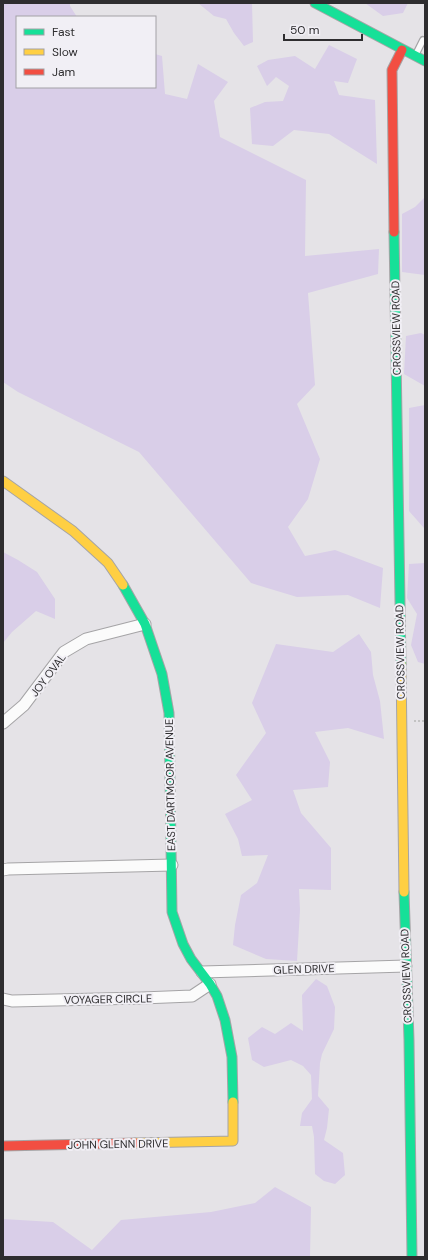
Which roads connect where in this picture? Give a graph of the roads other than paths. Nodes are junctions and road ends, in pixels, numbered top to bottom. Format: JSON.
{"nodes":[{"id":1,"x":315,"y":3,"type":"edge"},
{"id":2,"x":423,"y":40,"type":"dead end"},
{"id":3,"x":402,"y":50,"type":"junction"},
{"id":4,"x":415,"y":56,"type":"junction"},
{"id":5,"x":425,"y":61,"type":"edge"},
{"id":6,"x":3,"y":481,"type":"edge"},
{"id":7,"x":145,"y":624,"type":"junction"},
{"id":8,"x":3,"y":723,"type":"edge"},
{"id":9,"x":172,"y":865,"type":"junction"},
{"id":10,"x":3,"y":870,"type":"edge"},
{"id":11,"x":406,"y":966,"type":"junction"},
{"id":12,"x":202,"y":972,"type":"junction"},
{"id":13,"x":210,"y":984,"type":"junction"},
{"id":14,"x":3,"y":999,"type":"edge"},
{"id":15,"x":233,"y":1141,"type":"joint"},
{"id":16,"x":3,"y":1146,"type":"edge"},
{"id":17,"x":412,"y":1257,"type":"edge"}],
"edges":[{"from":1,"to":3,"type":"street"},
{"from":2,"to":4,"type":"lane"},
{"from":3,"to":4,"type":"street"},
{"from":3,"to":11,"type":"street","name":"CROSSVIEW ROAD"},
{"from":4,"to":5,"type":"street"},
{"from":6,"to":7,"type":"street","name":"EAST DARTMOOR AVENUE"},
{"from":7,"to":8,"type":"street","name":"JOY OVAL"},
{"from":7,"to":9,"type":"street","name":"EAST DARTMOOR AVENUE"},
{"from":9,"to":10,"type":"street"},
{"from":9,"to":12,"type":"street","name":"EAST DARTMOOR AVENUE"},
{"from":11,"to":12,"type":"street","name":"GLEN DRIVE"},
{"from":11,"to":17,"type":"street","name":"CROSSVIEW ROAD"},
{"from":12,"to":13,"type":"street","name":"EAST DARTMOOR AVENUE"},
{"from":13,"to":14,"type":"street","name":"VOYAGER CIRCLE"},
{"from":13,"to":15,"type":"street","name":"EAST DARTMOOR AVENUE"},
{"from":15,"to":16,"type":"street","name":"JOHN GLENN DRIVE"}]}
